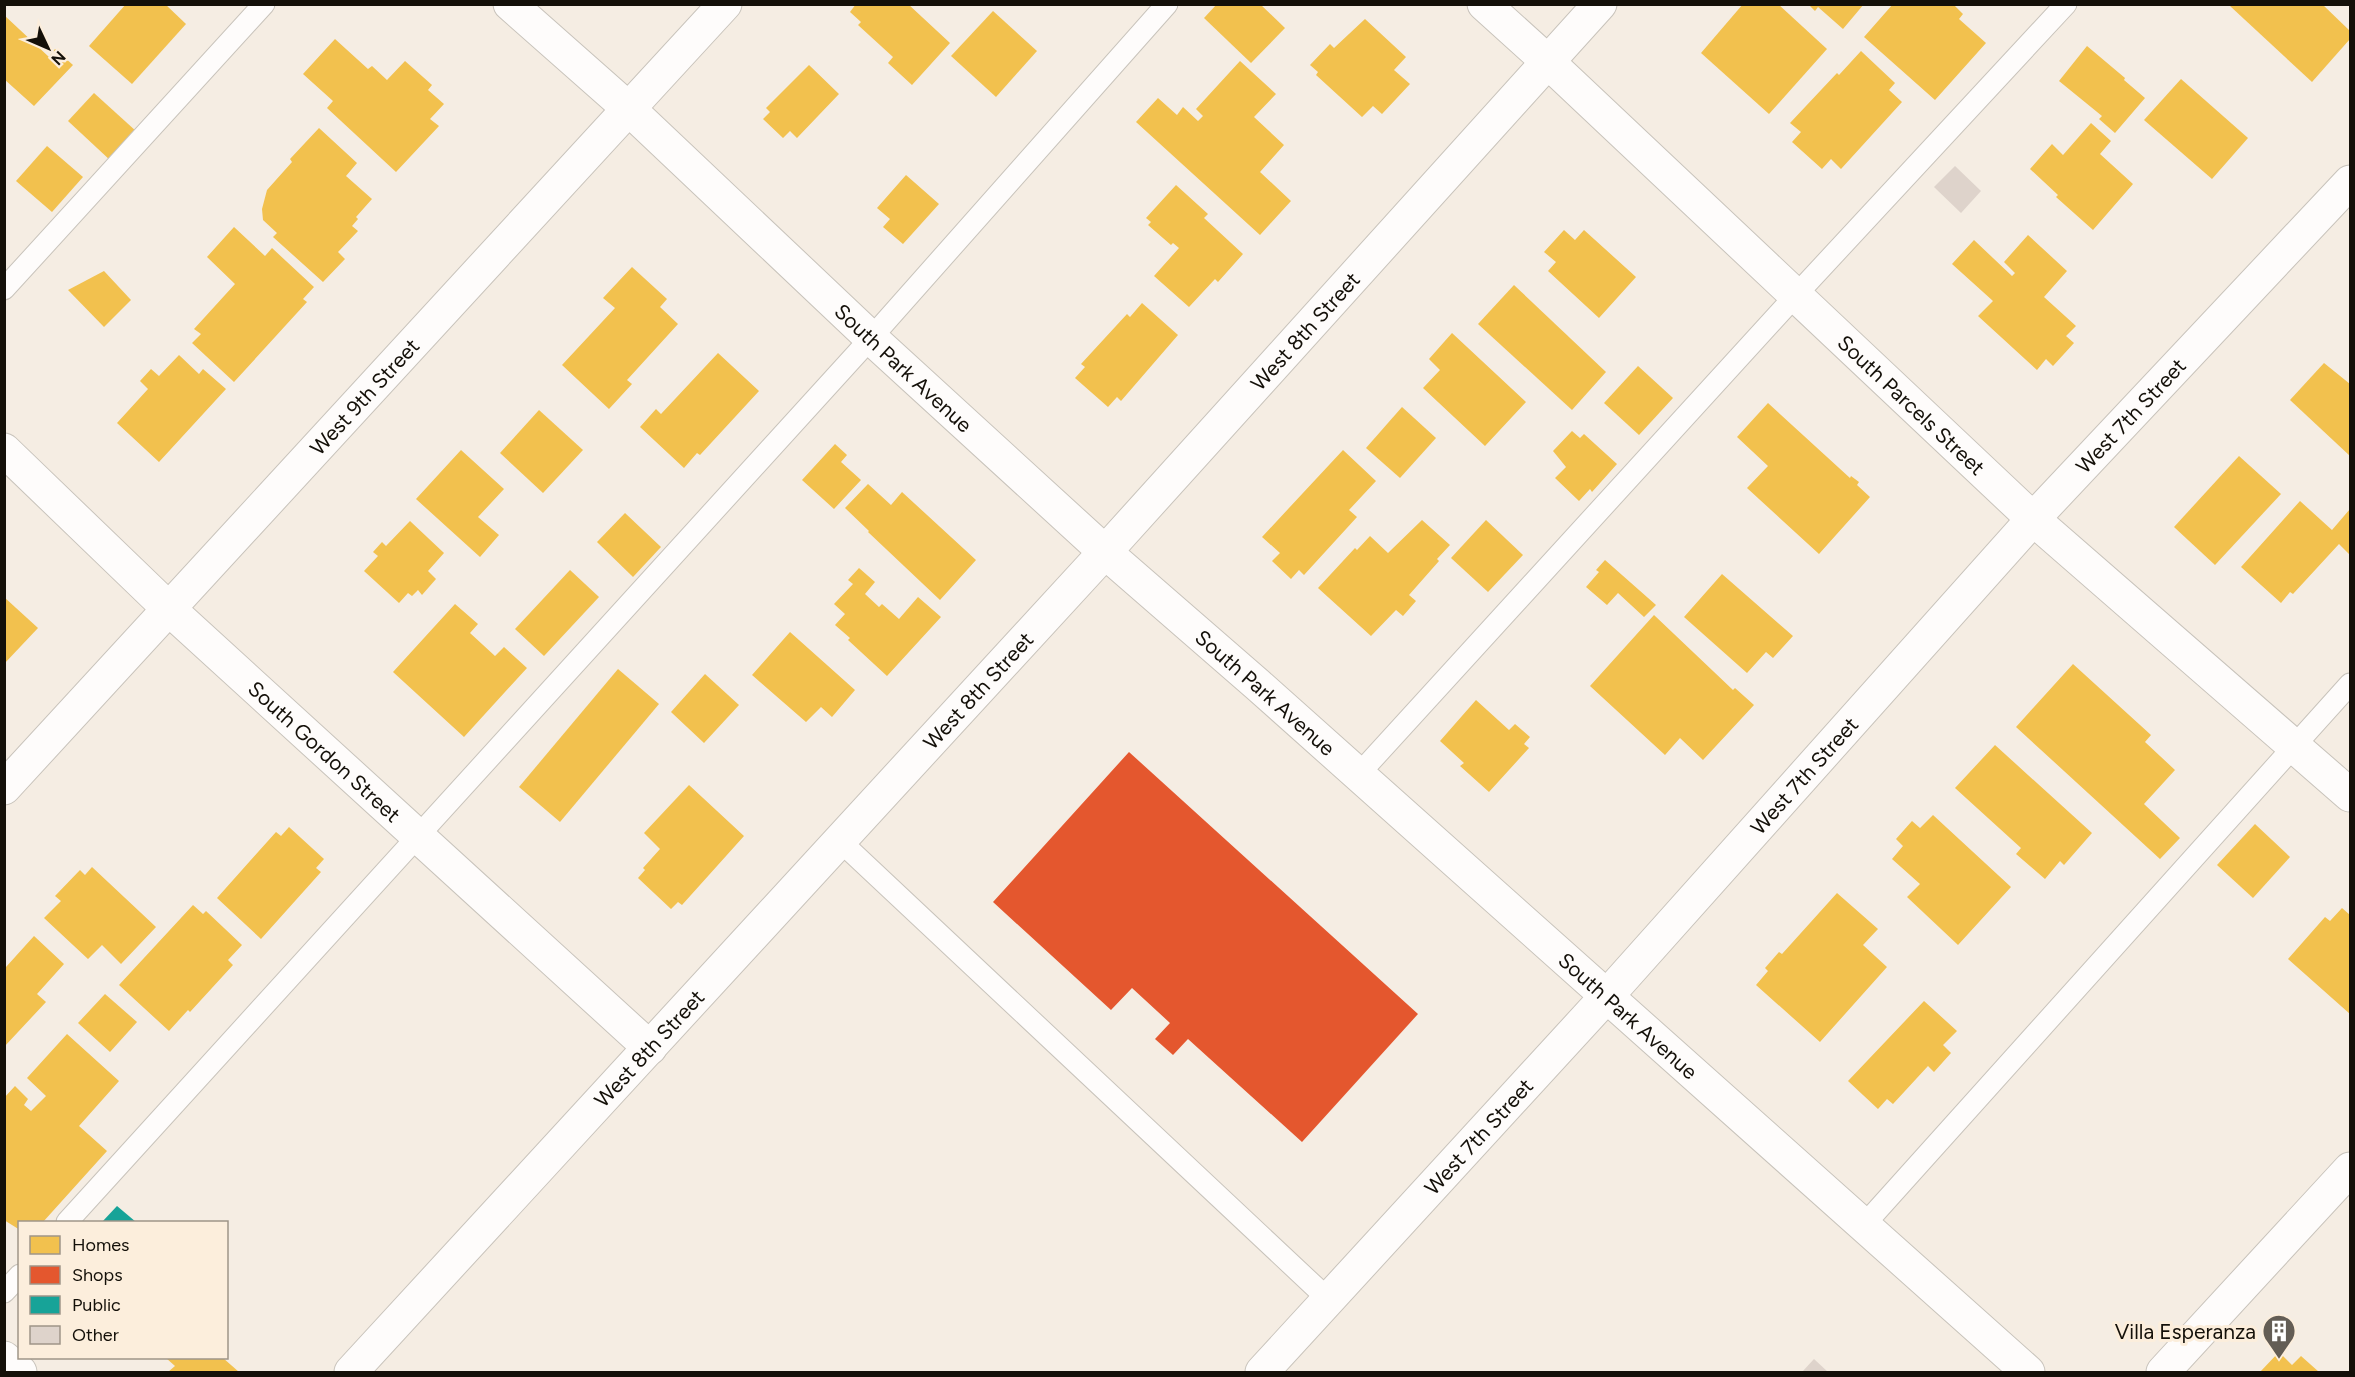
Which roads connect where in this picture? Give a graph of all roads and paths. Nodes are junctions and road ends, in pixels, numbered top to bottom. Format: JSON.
{"nodes":[{"id":1,"x":264,"y":4,"type":"edge"},
{"id":2,"x":510,"y":4,"type":"edge"},
{"id":3,"x":725,"y":4,"type":"edge"},
{"id":4,"x":1167,"y":4,"type":"edge"},
{"id":5,"x":1484,"y":4,"type":"edge"},
{"id":6,"x":1599,"y":4,"type":"edge"},
{"id":7,"x":2066,"y":4,"type":"edge"},
{"id":8,"x":1547,"y":61,"type":"junction"},
{"id":9,"x":630,"y":110,"type":"junction"},
{"id":10,"x":2350,"y":182,"type":"edge"},
{"id":11,"x":4,"y":289,"type":"edge"},
{"id":12,"x":1796,"y":295,"type":"junction"},
{"id":13,"x":871,"y":338,"type":"junction"},
{"id":14,"x":4,"y":450,"type":"edge"},
{"id":15,"x":2033,"y":519,"type":"junction"},
{"id":16,"x":1105,"y":552,"type":"junction"},
{"id":17,"x":169,"y":609,"type":"junction"},
{"id":18,"x":2350,"y":684,"type":"edge"},
{"id":19,"x":2295,"y":747,"type":"junction"},
{"id":20,"x":1358,"y":775,"type":"junction"},
{"id":21,"x":4,"y":788,"type":"edge"},
{"id":22,"x":2350,"y":795,"type":"edge"},
{"id":23,"x":417,"y":835,"type":"junction"},
{"id":24,"x":840,"y":841,"type":"junction"},
{"id":25,"x":1606,"y":997,"type":"junction"},
{"id":26,"x":650,"y":1048,"type":"junction"},
{"id":27,"x":2350,"y":1169,"type":"edge"},
{"id":28,"x":68,"y":1221,"type":"edge"},
{"id":29,"x":1864,"y":1225,"type":"junction"},
{"id":30,"x":18,"y":1277,"type":"edge"},
{"id":31,"x":4,"y":1292,"type":"edge"},
{"id":32,"x":1328,"y":1299,"type":"junction"},
{"id":33,"x":4,"y":1358,"type":"edge"},
{"id":34,"x":20,"y":1372,"type":"edge"},
{"id":35,"x":351,"y":1372,"type":"edge"},
{"id":36,"x":1262,"y":1372,"type":"edge"},
{"id":37,"x":2028,"y":1372,"type":"edge"},
{"id":38,"x":2163,"y":1372,"type":"edge"}],
"edges":[{"from":1,"to":11,"type":"lane"},
{"from":2,"to":9,"type":"street","name":"South Park Avenue"},
{"from":3,"to":9,"type":"street","name":"West 9th Street"},
{"from":4,"to":13,"type":"lane"},
{"from":5,"to":8,"type":"street","name":"South Parcels Street"},
{"from":6,"to":8,"type":"street","name":"West 8th Street"},
{"from":7,"to":12,"type":"lane"},
{"from":8,"to":12,"type":"street","name":"South Parcels Street"},
{"from":8,"to":16,"type":"street","name":"West 8th Street"},
{"from":9,"to":13,"type":"street","name":"South Park Avenue"},
{"from":9,"to":17,"type":"street","name":"West 9th Street"},
{"from":10,"to":15,"type":"street","name":"West 7th Street"},
{"from":12,"to":15,"type":"street","name":"South Parcels Street"},
{"from":12,"to":20,"type":"lane"},
{"from":13,"to":16,"type":"street","name":"South Park Avenue"},
{"from":13,"to":23,"type":"lane"},
{"from":14,"to":17,"type":"street","name":"South Gordon Street"},
{"from":15,"to":19,"type":"street","name":"South Parcels Street"},
{"from":15,"to":25,"type":"street","name":"West 7th Street"},
{"from":16,"to":20,"type":"street","name":"South Park Avenue"},
{"from":16,"to":24,"type":"street","name":"West 8th Street"},
{"from":17,"to":21,"type":"street","name":"West 9th Street"},
{"from":17,"to":23,"type":"street","name":"South Gordon Street"},
{"from":18,"to":19,"type":"lane"},
{"from":19,"to":22,"type":"street","name":"South Parcels Street"},
{"from":19,"to":29,"type":"lane"},
{"from":20,"to":25,"type":"street","name":"South Park Avenue"},
{"from":23,"to":26,"type":"street","name":"South Gordon Street"},
{"from":23,"to":28,"type":"lane"},
{"from":24,"to":26,"type":"street","name":"West 8th Street"},
{"from":24,"to":32,"type":"lane"},
{"from":25,"to":29,"type":"street","name":"South Park Avenue"},
{"from":25,"to":32,"type":"street","name":"West 7th Street"},
{"from":26,"to":35,"type":"street","name":"West 8th Street"},
{"from":27,"to":38,"type":"street"},
{"from":29,"to":37,"type":"street","name":"South Park Avenue"},
{"from":30,"to":31,"type":"lane"},
{"from":32,"to":36,"type":"street","name":"West 7th Street"},
{"from":33,"to":34,"type":"street"}]}
